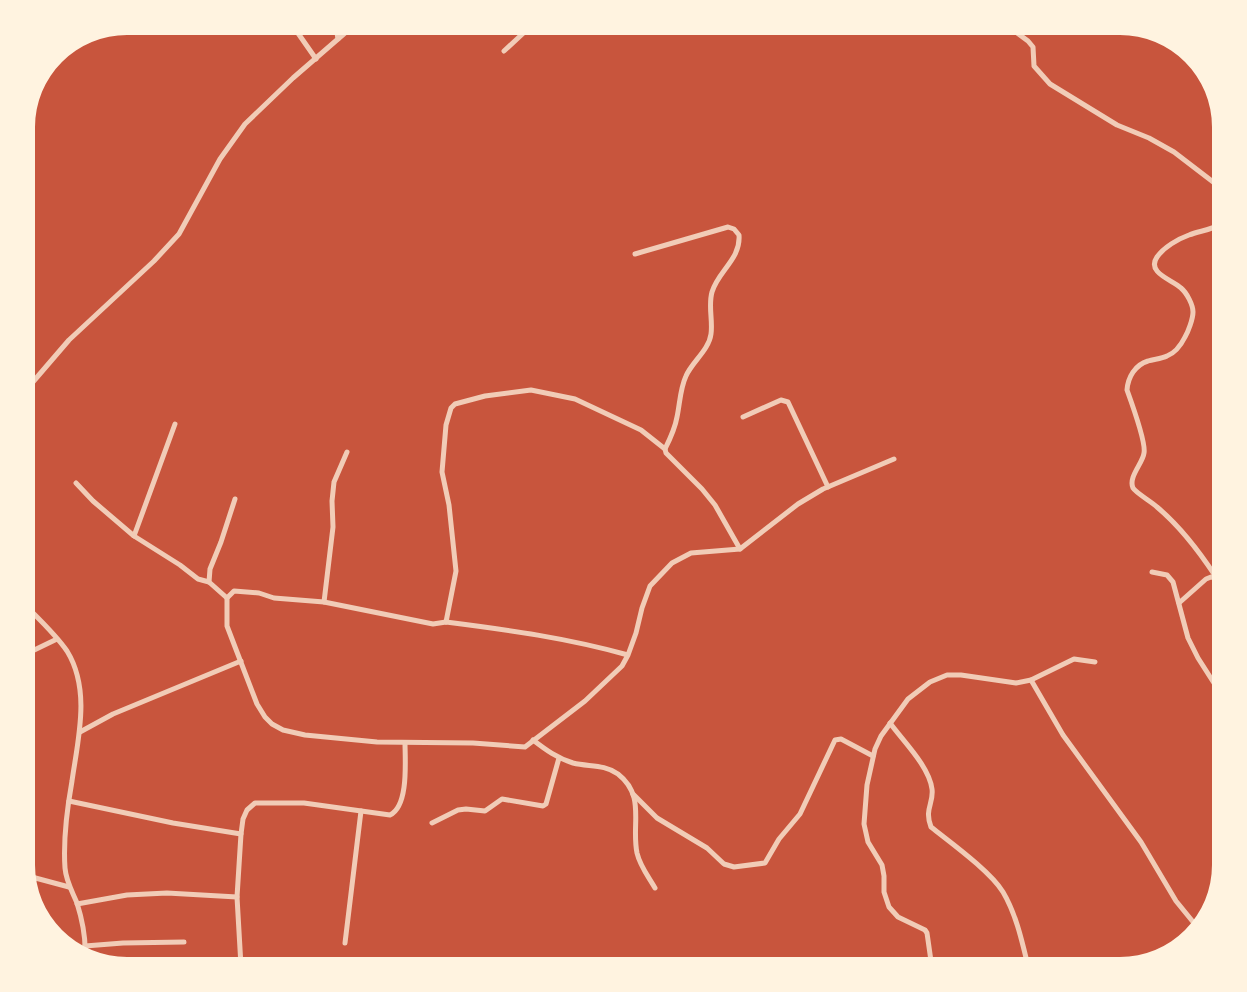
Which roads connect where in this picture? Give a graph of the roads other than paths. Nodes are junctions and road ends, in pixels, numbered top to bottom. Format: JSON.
{"nodes":[{"id":1,"x":299,"y":35,"type":"edge"},
{"id":2,"x":337,"y":35,"type":"edge"},
{"id":3,"x":343,"y":35,"type":"edge"},
{"id":4,"x":521,"y":35,"type":"edge"},
{"id":5,"x":1021,"y":35,"type":"edge"},
{"id":6,"x":338,"y":39,"type":"junction"},
{"id":7,"x":504,"y":51,"type":"dead end"},
{"id":8,"x":316,"y":59,"type":"junction"},
{"id":9,"x":1212,"y":181,"type":"edge"},
{"id":10,"x":1212,"y":229,"type":"edge"},
{"id":11,"x":635,"y":254,"type":"dead end"},
{"id":12,"x":35,"y":380,"type":"edge"},
{"id":13,"x":743,"y":417,"type":"dead end"},
{"id":14,"x":175,"y":424,"type":"dead end"},
{"id":15,"x":665,"y":449,"type":"junction"},
{"id":16,"x":347,"y":452,"type":"dead end"},
{"id":17,"x":894,"y":459,"type":"dead end"},
{"id":18,"x":76,"y":483,"type":"dead end"},
{"id":19,"x":828,"y":487,"type":"junction"},
{"id":20,"x":235,"y":499,"type":"dead end"},
{"id":21,"x":134,"y":536,"type":"junction"},
{"id":22,"x":740,"y":549,"type":"junction"},
{"id":23,"x":1212,"y":569,"type":"edge"},
{"id":24,"x":1152,"y":572,"type":"dead end"},
{"id":25,"x":1212,"y":577,"type":"edge"},
{"id":26,"x":208,"y":582,"type":"junction"},
{"id":27,"x":227,"y":598,"type":"junction"},
{"id":28,"x":324,"y":602,"type":"junction"},
{"id":29,"x":1179,"y":603,"type":"junction"},
{"id":30,"x":35,"y":616,"type":"edge"},
{"id":31,"x":446,"y":622,"type":"junction"},
{"id":32,"x":57,"y":639,"type":"junction"},
{"id":33,"x":35,"y":650,"type":"edge"},
{"id":34,"x":628,"y":655,"type":"junction"},
{"id":35,"x":241,"y":661,"type":"junction"},
{"id":36,"x":1095,"y":662,"type":"dead end"},
{"id":37,"x":1031,"y":680,"type":"junction"},
{"id":38,"x":1212,"y":680,"type":"edge"},
{"id":39,"x":890,"y":723,"type":"junction"},
{"id":40,"x":80,"y":732,"type":"junction"},
{"id":41,"x":534,"y":740,"type":"junction"},
{"id":42,"x":404,"y":742,"type":"junction"},
{"id":43,"x":873,"y":756,"type":"junction"},
{"id":44,"x":559,"y":758,"type":"junction"},
{"id":45,"x":633,"y":794,"type":"junction"},
{"id":46,"x":69,"y":801,"type":"junction"},
{"id":47,"x":361,"y":811,"type":"junction"},
{"id":48,"x":432,"y":823,"type":"dead end"},
{"id":49,"x":241,"y":834,"type":"junction"},
{"id":50,"x":36,"y":878,"type":"edge"},
{"id":51,"x":69,"y":887,"type":"junction"},
{"id":52,"x":655,"y":888,"type":"dead end"},
{"id":53,"x":237,"y":897,"type":"junction"},
{"id":54,"x":77,"y":904,"type":"junction"},
{"id":55,"x":1192,"y":921,"type":"edge"},
{"id":56,"x":184,"y":942,"type":"dead end"},
{"id":57,"x":344,"y":943,"type":"dead end"},
{"id":58,"x":85,"y":946,"type":"joint"},
{"id":59,"x":240,"y":957,"type":"edge"},
{"id":60,"x":930,"y":957,"type":"edge"},
{"id":61,"x":1025,"y":957,"type":"edge"}],
"edges":[{"from":1,"to":8,"type":"street"},
{"from":2,"to":6,"type":"street"},
{"from":3,"to":6,"type":"street"},
{"from":4,"to":7,"type":"street"},
{"from":5,"to":9,"type":"street"},
{"from":6,"to":8,"type":"street"},
{"from":8,"to":12,"type":"street"},
{"from":10,"to":23,"type":"street"},
{"from":11,"to":15,"type":"street"},
{"from":13,"to":19,"type":"street"},
{"from":14,"to":21,"type":"street"},
{"from":15,"to":22,"type":"street"},
{"from":15,"to":31,"type":"street"},
{"from":16,"to":28,"type":"street"},
{"from":17,"to":19,"type":"street"},
{"from":18,"to":21,"type":"street"},
{"from":19,"to":22,"type":"street"},
{"from":20,"to":26,"type":"street"},
{"from":21,"to":26,"type":"street"},
{"from":22,"to":34,"type":"street"},
{"from":24,"to":29,"type":"street"},
{"from":25,"to":29,"type":"street"},
{"from":26,"to":27,"type":"street"},
{"from":27,"to":28,"type":"street"},
{"from":27,"to":35,"type":"street"},
{"from":28,"to":31,"type":"street"},
{"from":29,"to":38,"type":"street"},
{"from":30,"to":32,"type":"street"},
{"from":31,"to":34,"type":"street"},
{"from":32,"to":33,"type":"street"},
{"from":32,"to":40,"type":"street"},
{"from":34,"to":41,"type":"street"},
{"from":35,"to":40,"type":"street"},
{"from":35,"to":42,"type":"street"},
{"from":36,"to":37,"type":"street"},
{"from":37,"to":39,"type":"street"},
{"from":37,"to":55,"type":"street"},
{"from":39,"to":43,"type":"street"},
{"from":39,"to":61,"type":"street"},
{"from":40,"to":46,"type":"street"},
{"from":41,"to":42,"type":"street"},
{"from":41,"to":44,"type":"street"},
{"from":42,"to":47,"type":"street"},
{"from":43,"to":45,"type":"street"},
{"from":43,"to":60,"type":"street"},
{"from":44,"to":45,"type":"street"},
{"from":44,"to":48,"type":"street"},
{"from":45,"to":52,"type":"street"},
{"from":46,"to":49,"type":"street"},
{"from":46,"to":51,"type":"street"},
{"from":47,"to":49,"type":"street"},
{"from":47,"to":57,"type":"street"},
{"from":49,"to":53,"type":"street"},
{"from":50,"to":51,"type":"street"},
{"from":51,"to":54,"type":"street"},
{"from":53,"to":54,"type":"street"},
{"from":53,"to":59,"type":"street"},
{"from":54,"to":58,"type":"street"},
{"from":56,"to":58,"type":"street"}]}
